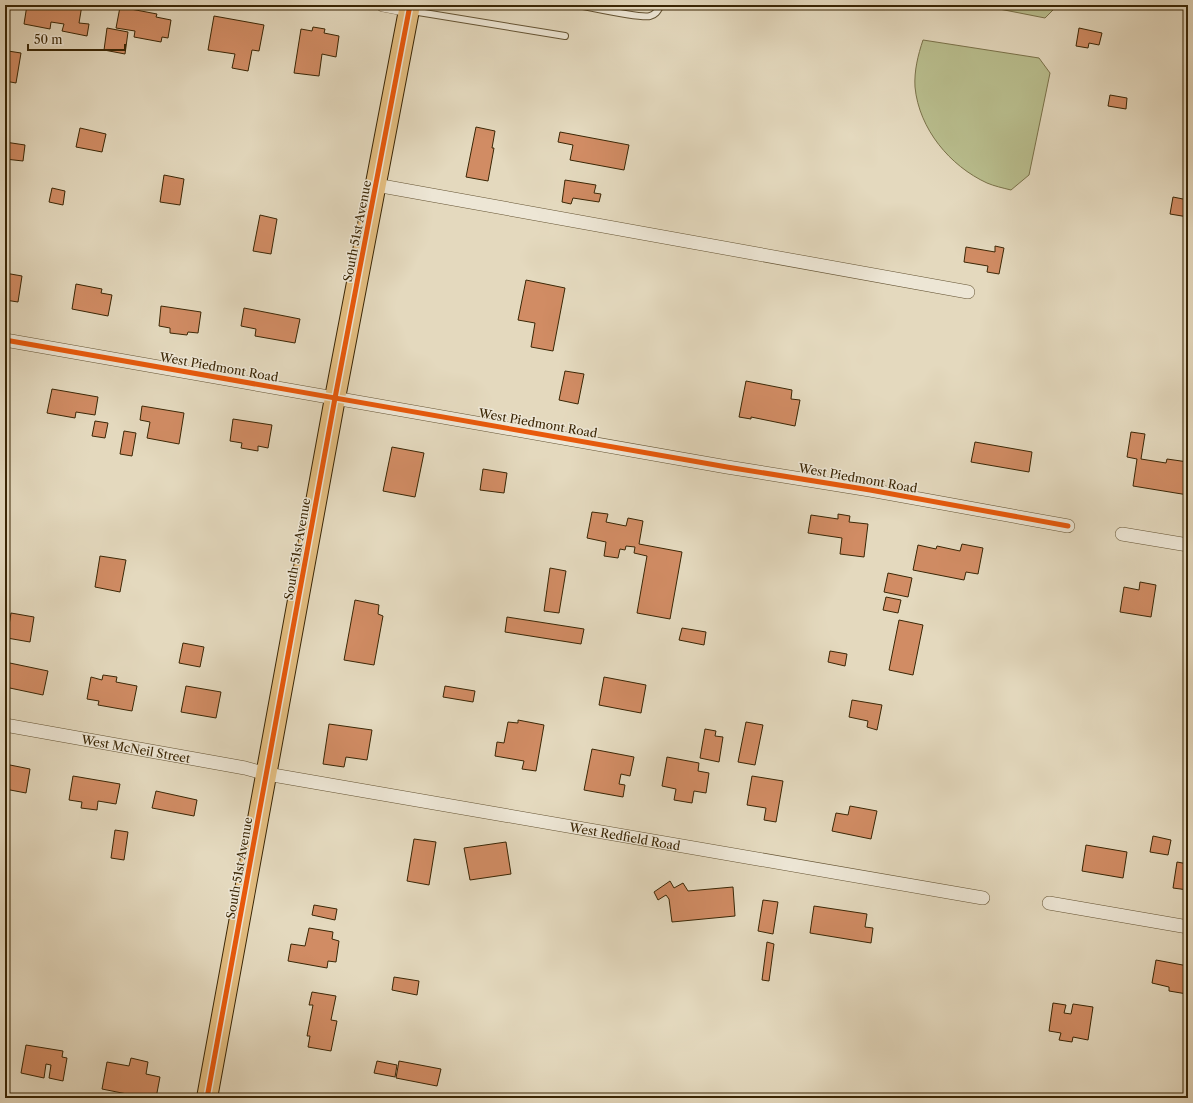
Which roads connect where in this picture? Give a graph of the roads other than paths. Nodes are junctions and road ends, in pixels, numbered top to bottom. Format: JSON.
{"nodes":[{"id":1,"x":383,"y":5,"type":"edge"},
{"id":2,"x":578,"y":5,"type":"edge"},
{"id":3,"x":661,"y":5,"type":"edge"},
{"id":4,"x":409,"y":7,"type":"edge"},
{"id":5,"x":564,"y":36,"type":"dead end"},
{"id":6,"x":376,"y":185,"type":"junction"},
{"id":7,"x":968,"y":292,"type":"dead end"},
{"id":8,"x":5,"y":340,"type":"edge"},
{"id":9,"x":335,"y":398,"type":"junction"},
{"id":10,"x":1068,"y":526,"type":"dead end"},
{"id":11,"x":1122,"y":534,"type":"dead end"},
{"id":12,"x":1188,"y":545,"type":"edge"},
{"id":13,"x":5,"y":726,"type":"edge"},
{"id":14,"x":267,"y":774,"type":"junction"},
{"id":15,"x":983,"y":898,"type":"dead end"},
{"id":16,"x":1049,"y":903,"type":"dead end"},
{"id":17,"x":1188,"y":927,"type":"edge"},
{"id":18,"x":207,"y":1098,"type":"edge"}],
"edges":[{"from":1,"to":4,"type":"street"},
{"from":2,"to":3,"type":"lane"},
{"from":4,"to":5,"type":"lane"},
{"from":4,"to":6,"type":"main road","name":"South 51st Avenue"},
{"from":6,"to":7,"type":"street"},
{"from":6,"to":9,"type":"main road","name":"South 51st Avenue"},
{"from":8,"to":9,"type":"street","name":"West Piedmont Road"},
{"from":9,"to":10,"type":"street","name":"West Piedmont Road"},
{"from":9,"to":14,"type":"main road","name":"South 51st Avenue"},
{"from":11,"to":12,"type":"street"},
{"from":13,"to":14,"type":"street","name":"West McNeil Street"},
{"from":14,"to":15,"type":"street","name":"West Redfield Road"},
{"from":14,"to":18,"type":"main road","name":"South 51st Avenue"},
{"from":16,"to":17,"type":"street"}]}
